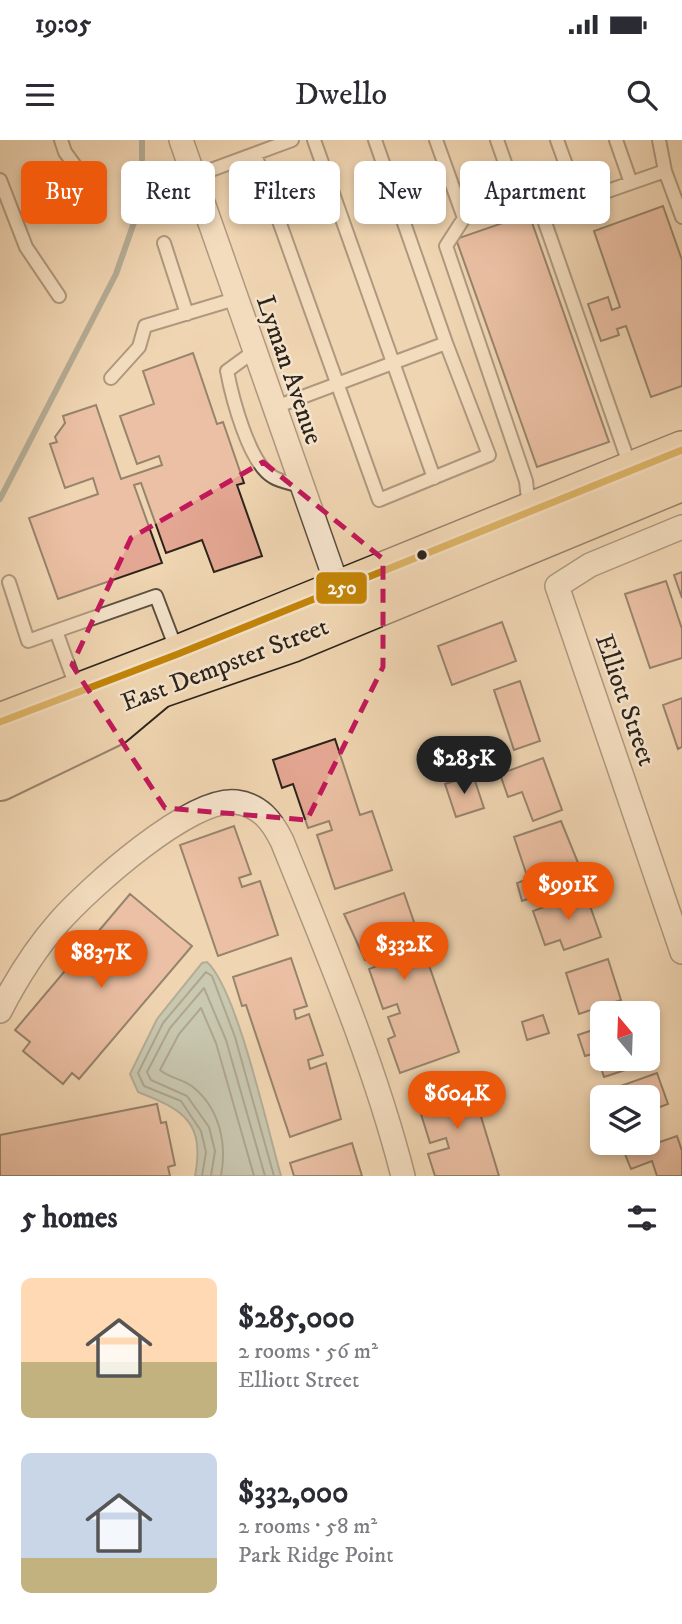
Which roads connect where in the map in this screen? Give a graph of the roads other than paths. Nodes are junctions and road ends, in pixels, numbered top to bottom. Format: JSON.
{"nodes":[{"id":1,"x":61,"y":140,"type":"edge"},
{"id":2,"x":181,"y":140,"type":"edge"},
{"id":3,"x":292,"y":140,"type":"edge"},
{"id":4,"x":314,"y":140,"type":"edge"},
{"id":5,"x":374,"y":140,"type":"edge"},
{"id":6,"x":436,"y":140,"type":"edge"},
{"id":7,"x":497,"y":140,"type":"edge"},
{"id":8,"x":557,"y":140,"type":"edge"},
{"id":9,"x":616,"y":140,"type":"edge"},
{"id":10,"x":659,"y":140,"type":"edge"},
{"id":11,"x":255,"y":154,"type":"junction"},
{"id":12,"x":71,"y":161,"type":"edge"},
{"id":13,"x":187,"y":161,"type":"edge"},
{"id":14,"x":504,"y":161,"type":"edge"},
{"id":15,"x":565,"y":161,"type":"edge"},
{"id":16,"x":215,"y":169,"type":"edge"},
{"id":17,"x":665,"y":171,"type":"junction"},
{"id":18,"x":0,"y":180,"type":"edge"},
{"id":19,"x":631,"y":183,"type":"junction"},
{"id":20,"x":610,"y":190,"type":"edge"},
{"id":21,"x":460,"y":207,"type":"edge"},
{"id":22,"x":682,"y":217,"type":"edge"},
{"id":23,"x":208,"y":224,"type":"edge"},
{"id":24,"x":460,"y":224,"type":"edge"},
{"id":25,"x":546,"y":224,"type":"edge"},
{"id":26,"x":164,"y":243,"type":"dead end"},
{"id":27,"x":59,"y":296,"type":"dead end"},
{"id":28,"x":234,"y":299,"type":"junction"},
{"id":29,"x":187,"y":314,"type":"junction"},
{"id":30,"x":446,"y":344,"type":"junction"},
{"id":31,"x":253,"y":352,"type":"junction"},
{"id":32,"x":392,"y":364,"type":"junction"},
{"id":33,"x":111,"y":378,"type":"dead end"},
{"id":34,"x":337,"y":384,"type":"junction"},
{"id":35,"x":273,"y":408,"type":"junction"},
{"id":36,"x":682,"y":450,"type":"edge"},
{"id":37,"x":434,"y":478,"type":"junction"},
{"id":38,"x":682,"y":482,"type":"edge"},
{"id":39,"x":638,"y":484,"type":"junction"},
{"id":40,"x":300,"y":486,"type":"junction"},
{"id":41,"x":535,"y":526,"type":"junction"},
{"id":42,"x":682,"y":527,"type":"edge"},
{"id":43,"x":9,"y":582,"type":"dead end"},
{"id":44,"x":343,"y":604,"type":"junction"},
{"id":45,"x":56,"y":631,"type":"junction"},
{"id":46,"x":178,"y":654,"type":"junction"},
{"id":47,"x":156,"y":690,"type":"junction"},
{"id":48,"x":82,"y":706,"type":"junction"},
{"id":49,"x":0,"y":722,"type":"edge"},
{"id":50,"x":0,"y":751,"type":"edge"},
{"id":51,"x":0,"y":781,"type":"edge"},
{"id":52,"x":682,"y":952,"type":"edge"},
{"id":53,"x":0,"y":1011,"type":"edge"},
{"id":54,"x":402,"y":1176,"type":"edge"}],
"edges":[{"from":1,"to":12,"type":"lane"},
{"from":2,"to":13,"type":"street","name":"Lyman Avenue"},
{"from":3,"to":11,"type":"lane"},
{"from":4,"to":32,"type":"lane"},
{"from":5,"to":30,"type":"lane"},
{"from":6,"to":21,"type":"lane"},
{"from":7,"to":14,"type":"lane"},
{"from":8,"to":15,"type":"lane"},
{"from":9,"to":19,"type":"lane"},
{"from":10,"to":17,"type":"lane"},
{"from":11,"to":16,"type":"lane"},
{"from":11,"to":34,"type":"lane"},
{"from":17,"to":19,"type":"lane"},
{"from":17,"to":22,"type":"lane"},
{"from":18,"to":27,"type":"lane"},
{"from":19,"to":20,"type":"lane"},
{"from":23,"to":28,"type":"street","name":"Lyman Avenue"},
{"from":24,"to":41,"type":"lane"},
{"from":25,"to":39,"type":"lane"},
{"from":26,"to":29,"type":"lane"},
{"from":28,"to":29,"type":"lane"},
{"from":28,"to":31,"type":"street","name":"Lyman Avenue"},
{"from":29,"to":33,"type":"lane"},
{"from":30,"to":32,"type":"lane"},
{"from":30,"to":37,"type":"lane"},
{"from":31,"to":35,"type":"street","name":"Lyman Avenue"},
{"from":31,"to":40,"type":"lane"},
{"from":32,"to":34,"type":"lane"},
{"from":32,"to":37,"type":"lane"},
{"from":34,"to":35,"type":"lane"},
{"from":34,"to":37,"type":"lane"},
{"from":35,"to":40,"type":"street","name":"Lyman Avenue"},
{"from":36,"to":39,"type":"main road","name":"East Dempster Street"},
{"from":38,"to":39,"type":"main road","name":"East Dempster Street"},
{"from":39,"to":41,"type":"main road","name":"East Dempster Street"},
{"from":40,"to":44,"type":"street","name":"Lyman Avenue"},
{"from":41,"to":44,"type":"main road","name":"East Dempster Street"},
{"from":42,"to":52,"type":"street","name":"Elliott Street"},
{"from":43,"to":45,"type":"lane"},
{"from":44,"to":46,"type":"main road","name":"East Dempster Street"},
{"from":44,"to":47,"type":"main road","name":"East Dempster Street"},
{"from":45,"to":46,"type":"lane"},
{"from":45,"to":48,"type":"lane"},
{"from":46,"to":48,"type":"main road","name":"East Dempster Street"},
{"from":47,"to":48,"type":"main road","name":"East Dempster Street"},
{"from":47,"to":51,"type":"highway"},
{"from":48,"to":49,"type":"main road","name":"East Dempster Street"},
{"from":48,"to":50,"type":"main road","name":"East Dempster Street"},
{"from":53,"to":54,"type":"street"}]}
